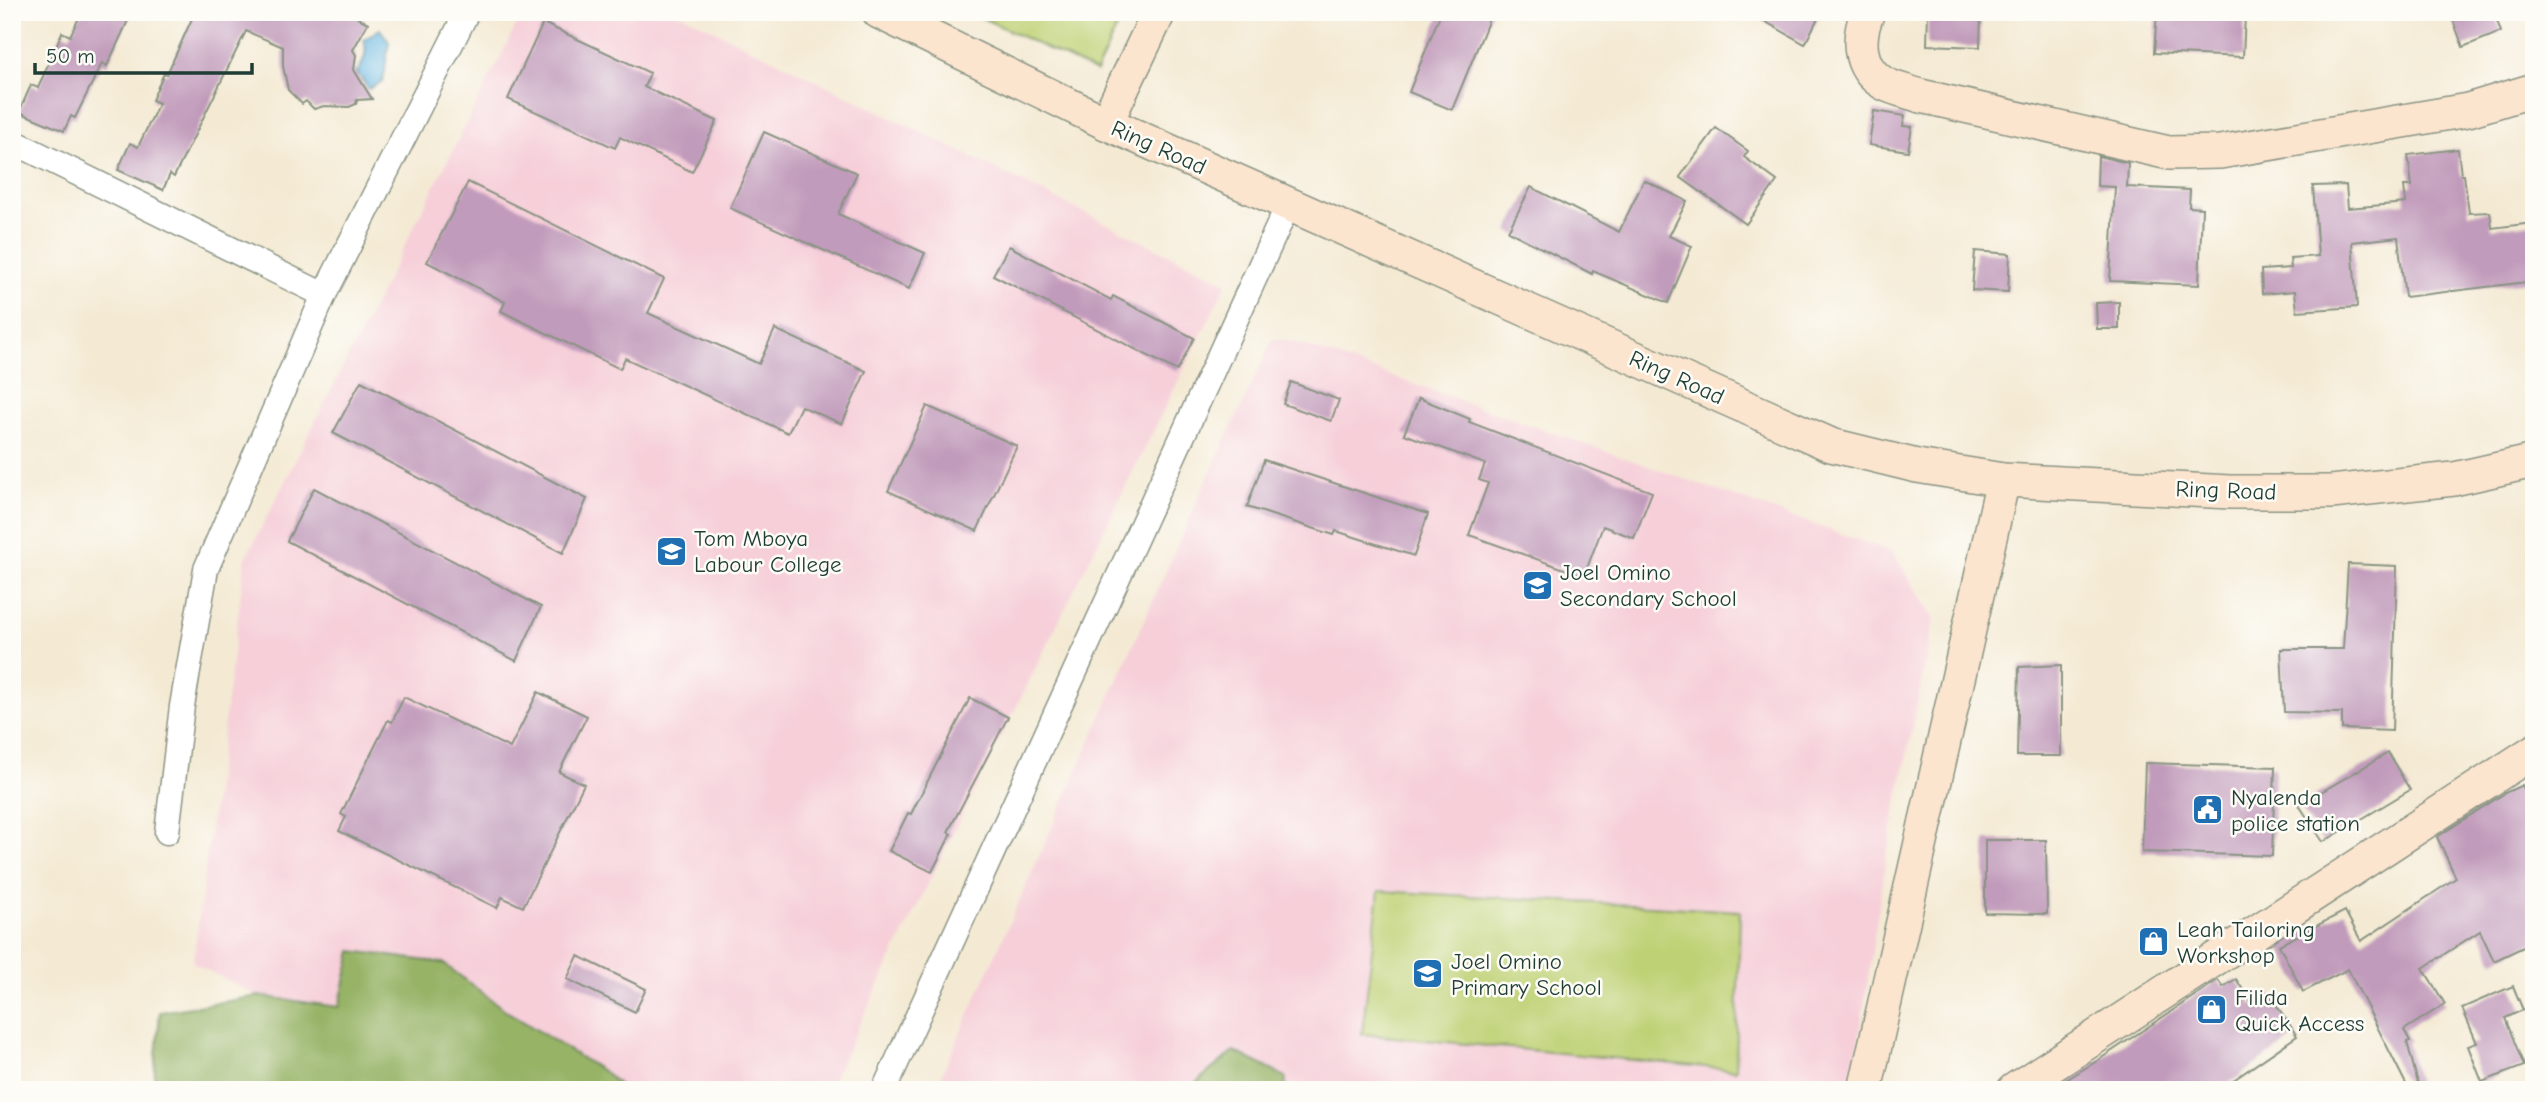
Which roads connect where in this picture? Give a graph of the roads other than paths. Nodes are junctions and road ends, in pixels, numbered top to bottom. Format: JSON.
{"nodes":[{"id":1,"x":467,"y":12,"type":"edge"},
{"id":2,"x":879,"y":12,"type":"edge"},
{"id":3,"x":1159,"y":12,"type":"edge"},
{"id":4,"x":1868,"y":12,"type":"edge"},
{"id":5,"x":2534,"y":90,"type":"edge"},
{"id":6,"x":1106,"y":123,"type":"junction"},
{"id":7,"x":12,"y":141,"type":"edge"},
{"id":8,"x":1288,"y":205,"type":"junction"},
{"id":9,"x":324,"y":295,"type":"junction"},
{"id":10,"x":2534,"y":461,"type":"edge"},
{"id":11,"x":2003,"y":480,"type":"junction"},
{"id":12,"x":2534,"y":751,"type":"edge"},
{"id":13,"x":167,"y":832,"type":"dead end"},
{"id":14,"x":1868,"y":1089,"type":"edge"},
{"id":15,"x":884,"y":1090,"type":"edge"},
{"id":16,"x":2014,"y":1090,"type":"edge"}],
"edges":[{"from":1,"to":9,"type":"street"},
{"from":2,"to":6,"type":"street","name":"Ring Road"},
{"from":3,"to":6,"type":"street"},
{"from":4,"to":5,"type":"street"},
{"from":6,"to":8,"type":"street","name":"Ring Road"},
{"from":7,"to":9,"type":"street"},
{"from":8,"to":11,"type":"street","name":"Ring Road"},
{"from":8,"to":15,"type":"street"},
{"from":9,"to":13,"type":"street"},
{"from":10,"to":11,"type":"street","name":"Ring Road"},
{"from":11,"to":14,"type":"street"},
{"from":12,"to":16,"type":"street"}]}
